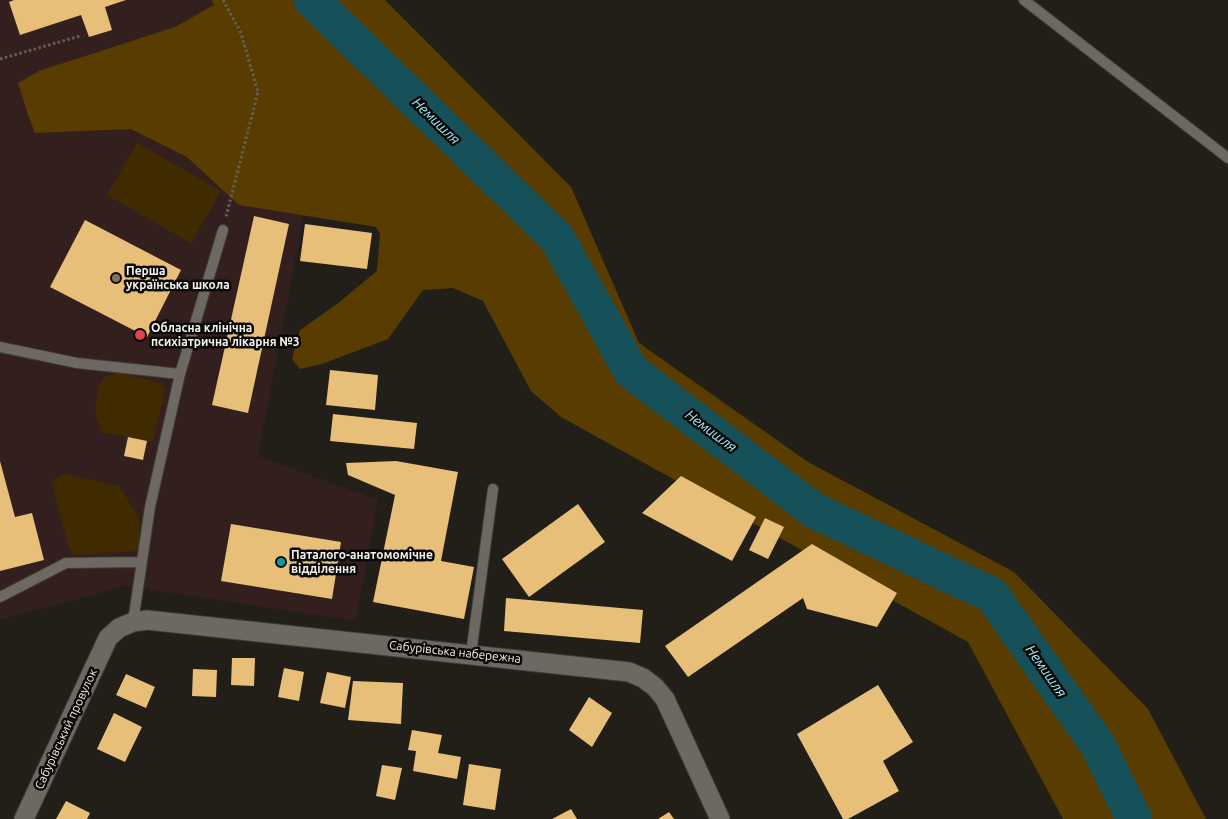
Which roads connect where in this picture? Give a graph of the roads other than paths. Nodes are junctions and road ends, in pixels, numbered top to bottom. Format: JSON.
{"nodes":[{"id":1,"x":1024,"y":0,"type":"edge"},
{"id":2,"x":1228,"y":158,"type":"edge"},
{"id":3,"x":224,"y":230,"type":"road end"},
{"id":4,"x":0,"y":347,"type":"edge"},
{"id":5,"x":180,"y":374,"type":"junction"},
{"id":6,"x":493,"y":489,"type":"dead end"},
{"id":7,"x":141,"y":562,"type":"junction"},
{"id":8,"x":0,"y":597,"type":"edge"},
{"id":9,"x":132,"y":622,"type":"junction"},
{"id":10,"x":471,"y":654,"type":"junction"},
{"id":11,"x":24,"y":819,"type":"edge"},
{"id":12,"x":720,"y":819,"type":"edge"}],
"edges":[{"from":1,"to":2,"type":"lane"},
{"from":3,"to":5,"type":"lane"},
{"from":4,"to":5,"type":"lane"},
{"from":5,"to":7,"type":"lane"},
{"from":6,"to":10,"type":"lane"},
{"from":7,"to":8,"type":"lane"},
{"from":7,"to":9,"type":"lane"},
{"from":9,"to":10,"type":"street","name":"Сабурівська набережна"},
{"from":9,"to":11,"type":"street","name":"Сабурівський провулок"},
{"from":10,"to":12,"type":"street","name":"Сабурівська набережна"}]}
